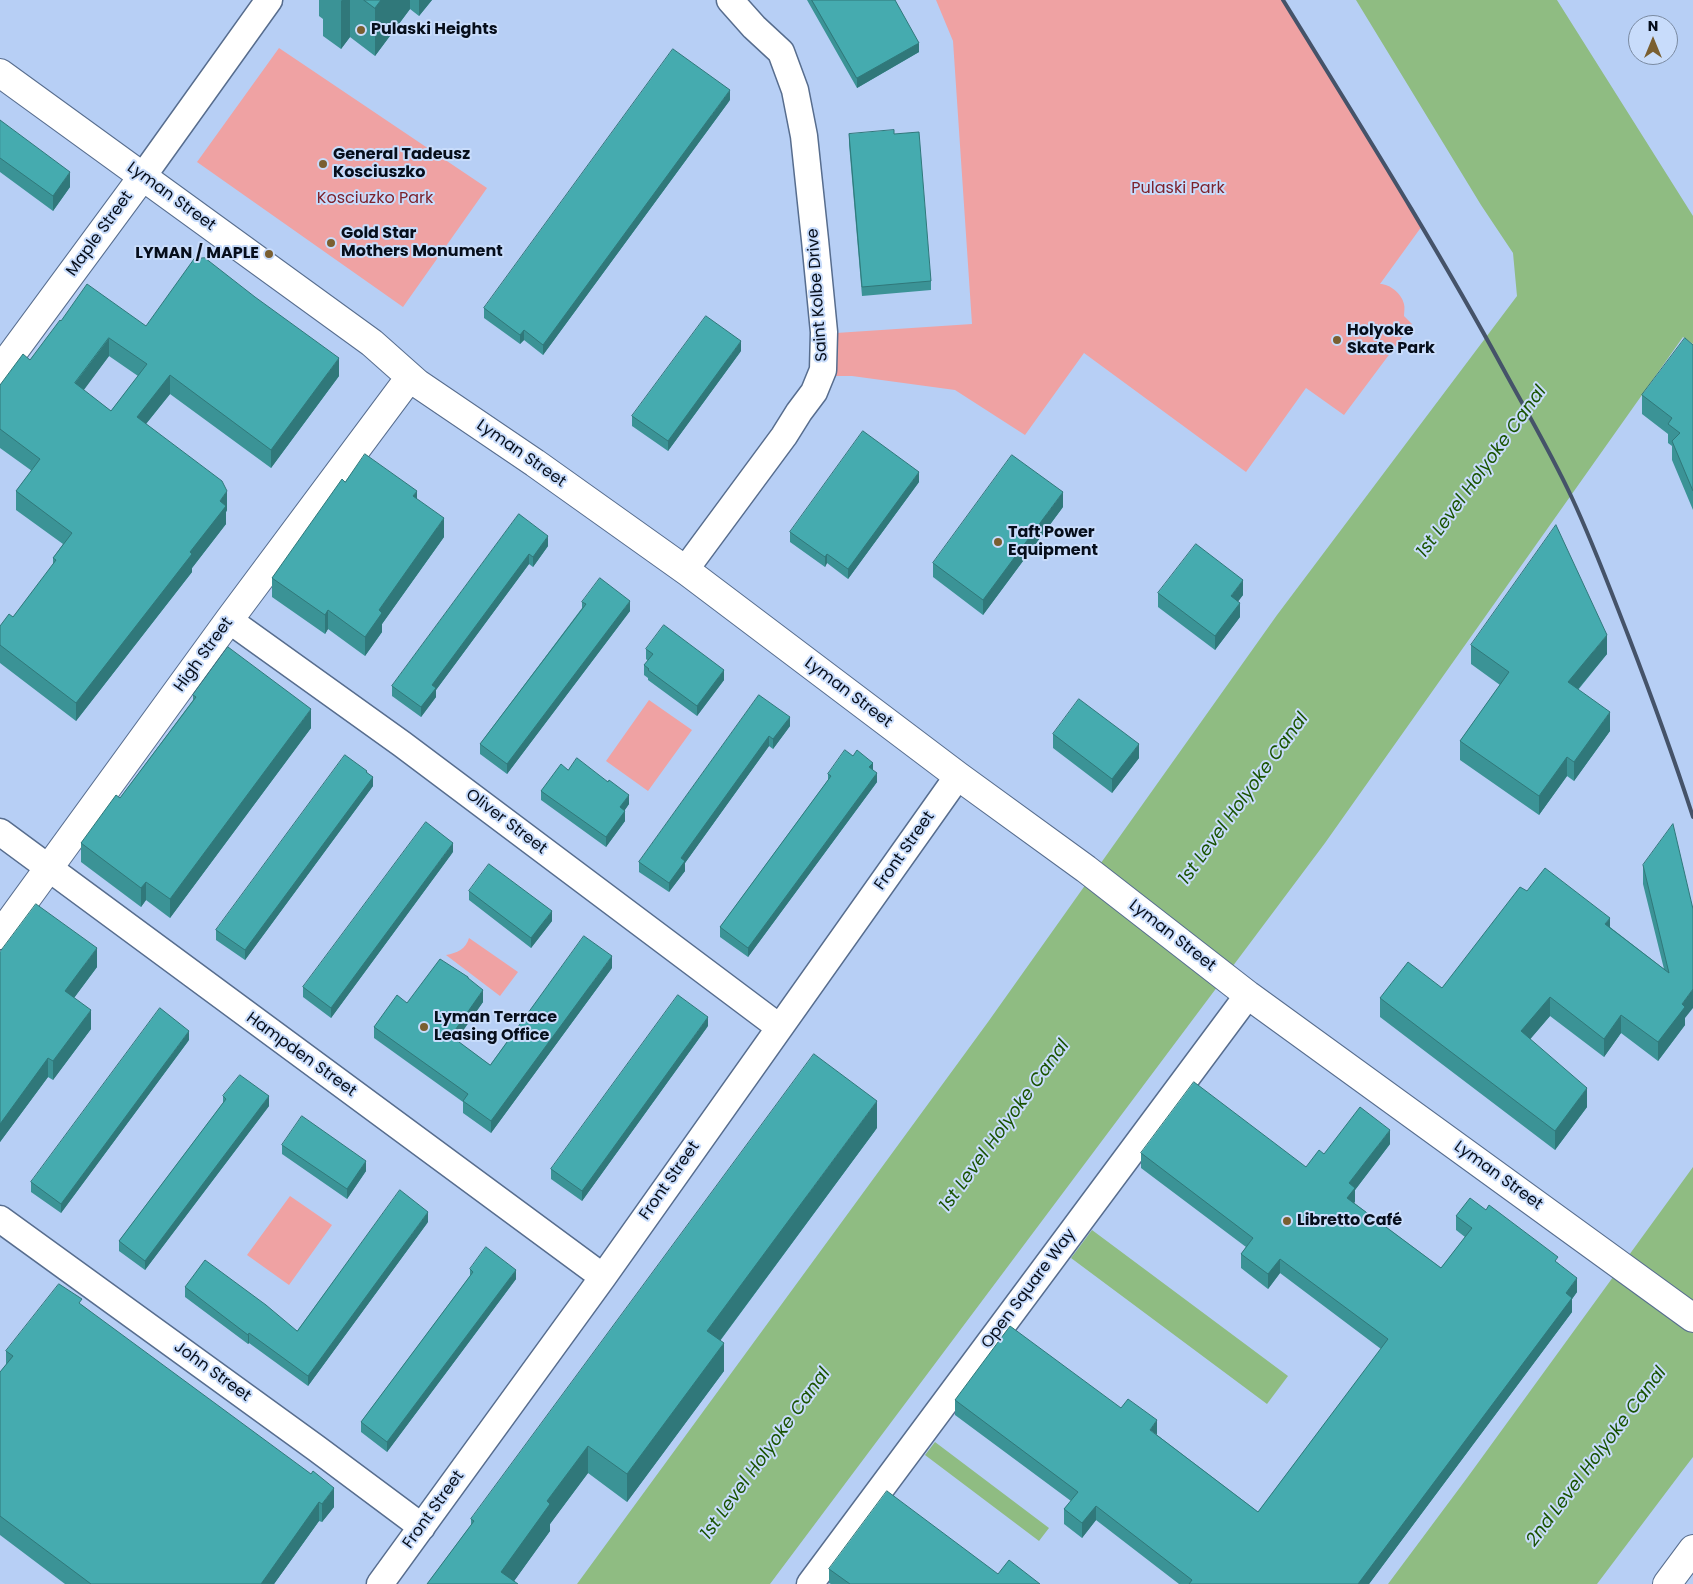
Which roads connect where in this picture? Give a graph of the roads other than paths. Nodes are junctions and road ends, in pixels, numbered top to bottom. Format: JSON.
{"nodes":[{"id":1,"x":269,"y":0,"type":"edge"},
{"id":2,"x":730,"y":0,"type":"edge"},
{"id":3,"x":0,"y":73,"type":"edge"},
{"id":4,"x":143,"y":176,"type":"junction"},
{"id":5,"x":0,"y":370,"type":"edge"},
{"id":6,"x":410,"y":377,"type":"junction"},
{"id":7,"x":685,"y":570,"type":"junction"},
{"id":8,"x":229,"y":620,"type":"junction"},
{"id":9,"x":958,"y":776,"type":"junction"},
{"id":10,"x":0,"y":832,"type":"edge"},
{"id":11,"x":49,"y":867,"type":"junction"},
{"id":12,"x":0,"y":935,"type":"edge"},
{"id":13,"x":1240,"y":988,"type":"junction"},
{"id":14,"x":780,"y":1027,"type":"junction"},
{"id":15,"x":0,"y":1219,"type":"edge"},
{"id":16,"x":603,"y":1277,"type":"junction"},
{"id":17,"x":1693,"y":1318,"type":"edge"},
{"id":18,"x":422,"y":1527,"type":"junction"},
{"id":19,"x":1693,"y":1549,"type":"edge"},
{"id":20,"x":380,"y":1584,"type":"edge"},
{"id":21,"x":810,"y":1584,"type":"edge"},
{"id":22,"x":1666,"y":1584,"type":"edge"}],
"edges":[{"from":1,"to":4,"type":"street","name":"Maple Street"},
{"from":2,"to":7,"type":"street","name":"Saint Kolbe Drive"},
{"from":3,"to":4,"type":"main road","name":"Lyman Street"},
{"from":4,"to":5,"type":"main road","name":"Maple Street"},
{"from":4,"to":6,"type":"main road","name":"Lyman Street"},
{"from":6,"to":7,"type":"main road","name":"Lyman Street"},
{"from":6,"to":8,"type":"main road","name":"High Street"},
{"from":7,"to":9,"type":"main road","name":"Lyman Street"},
{"from":8,"to":11,"type":"main road","name":"High Street"},
{"from":8,"to":14,"type":"street","name":"Oliver Street"},
{"from":9,"to":13,"type":"main road","name":"Lyman Street"},
{"from":9,"to":14,"type":"street","name":"Front Street"},
{"from":10,"to":11,"type":"street","name":"Hampden Street"},
{"from":11,"to":12,"type":"main road","name":"High Street"},
{"from":11,"to":16,"type":"street","name":"Hampden Street"},
{"from":13,"to":17,"type":"main road","name":"Lyman Street"},
{"from":13,"to":21,"type":"street","name":"Open Square Way"},
{"from":14,"to":16,"type":"street","name":"Front Street"},
{"from":15,"to":18,"type":"street","name":"John Street"},
{"from":16,"to":18,"type":"street","name":"Front Street"},
{"from":18,"to":20,"type":"street","name":"Front Street"},
{"from":19,"to":22,"type":"main road"}]}
